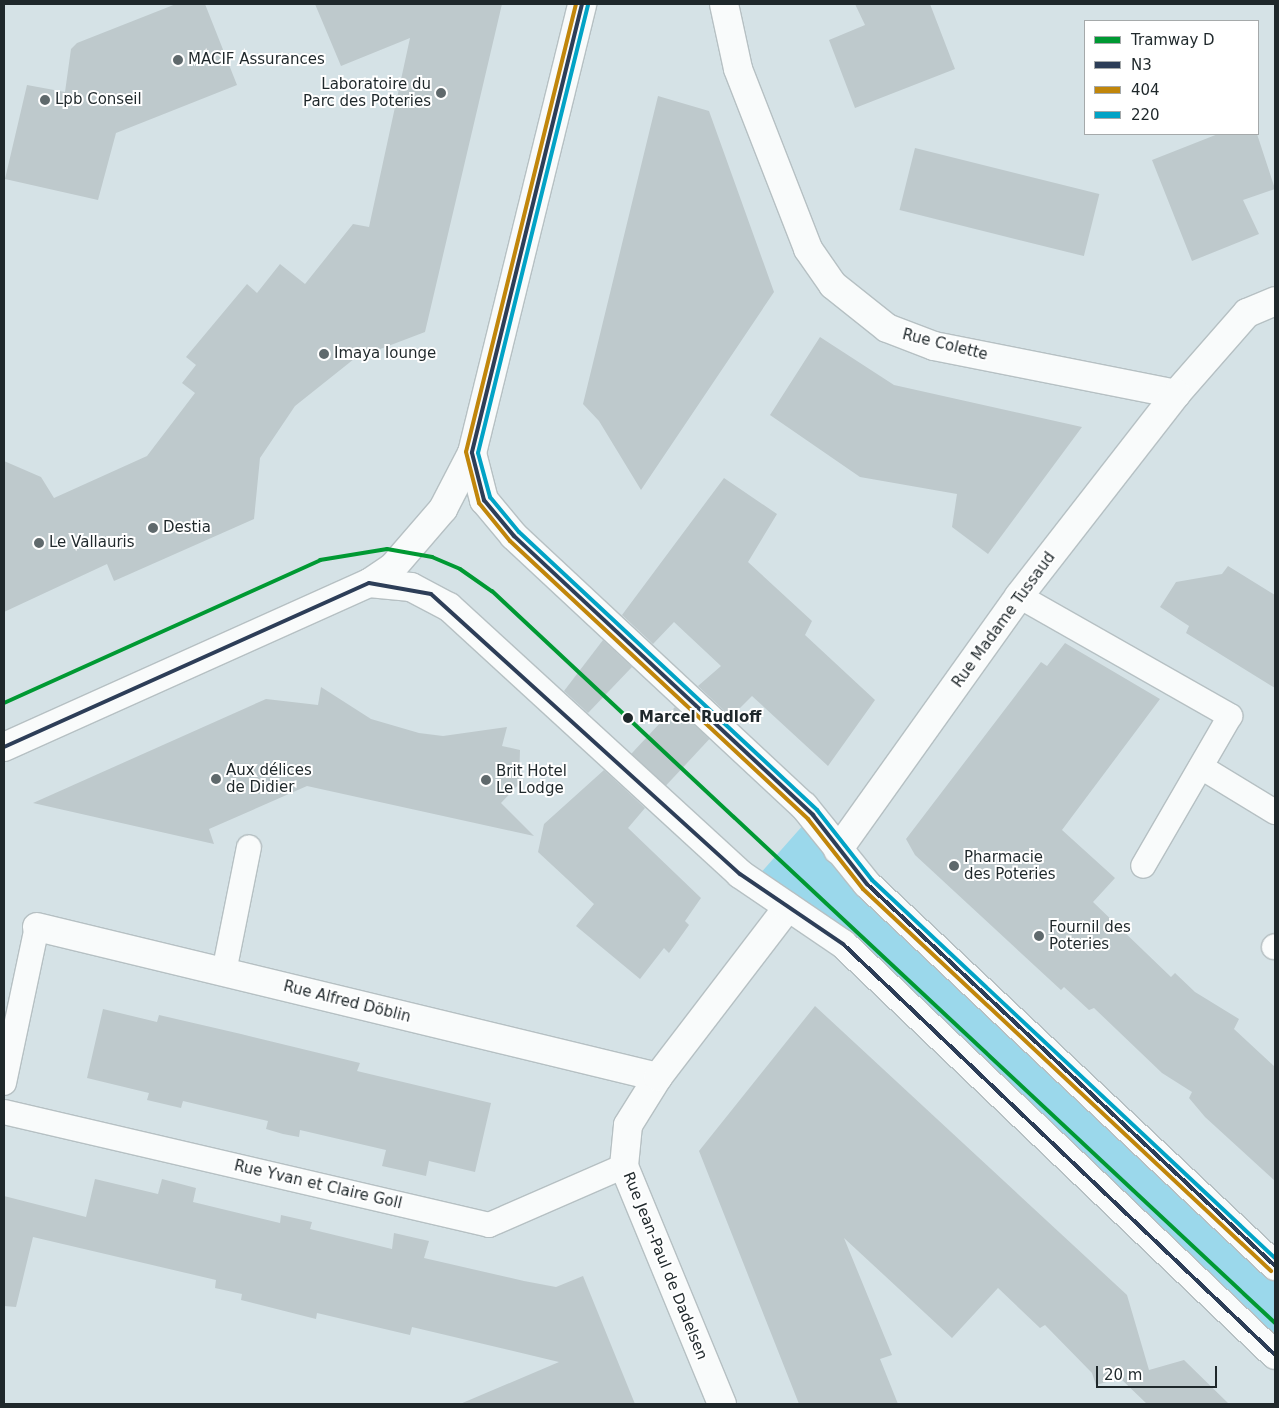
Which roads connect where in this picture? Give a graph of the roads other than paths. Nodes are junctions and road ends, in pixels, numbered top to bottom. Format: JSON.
{"nodes":[{"id":1,"x":582,"y":4,"type":"edge"},
{"id":2,"x":724,"y":4,"type":"edge"},
{"id":3,"x":1275,"y":301,"type":"edge"},
{"id":4,"x":1176,"y":394,"type":"junction"},
{"id":5,"x":472,"y":453,"type":"junction"},
{"id":6,"x":369,"y":583,"type":"junction"},
{"id":7,"x":1019,"y":596,"type":"junction"},
{"id":8,"x":4,"y":746,"type":"edge"},
{"id":9,"x":1201,"y":767,"type":"junction"},
{"id":10,"x":1275,"y":812,"type":"edge"},
{"id":11,"x":249,"y":846,"type":"dead end"},
{"id":12,"x":838,"y":850,"type":"junction"},
{"id":13,"x":1143,"y":866,"type":"dead end"},
{"id":14,"x":788,"y":907,"type":"junction"},
{"id":15,"x":37,"y":927,"type":"joint"},
{"id":16,"x":224,"y":972,"type":"junction"},
{"id":17,"x":658,"y":1077,"type":"junction"},
{"id":18,"x":4,"y":1083,"type":"edge"},
{"id":19,"x":4,"y":1112,"type":"edge"},
{"id":20,"x":624,"y":1166,"type":"junction"},
{"id":21,"x":1275,"y":1266,"type":"edge"},
{"id":22,"x":1275,"y":1355,"type":"edge"},
{"id":23,"x":722,"y":1404,"type":"edge"}],
"edges":[{"from":1,"to":5,"type":"street"},
{"from":2,"to":4,"type":"street","name":"Rue Colette"},
{"from":3,"to":4,"type":"street"},
{"from":4,"to":7,"type":"street","name":"Rue Madame Tussaud"},
{"from":5,"to":6,"type":"street"},
{"from":5,"to":12,"type":"street"},
{"from":6,"to":8,"type":"street"},
{"from":6,"to":14,"type":"street"},
{"from":7,"to":9,"type":"lane"},
{"from":7,"to":12,"type":"street","name":"Rue Madame Tussaud"},
{"from":9,"to":10,"type":"lane"},
{"from":9,"to":13,"type":"lane"},
{"from":11,"to":16,"type":"lane"},
{"from":12,"to":21,"type":"street"},
{"from":14,"to":17,"type":"street","name":"Rue Jean-Paul de Dadelsen"},
{"from":14,"to":22,"type":"street"},
{"from":15,"to":16,"type":"street","name":"Rue Alfred Döblin"},
{"from":15,"to":18,"type":"lane"},
{"from":16,"to":17,"type":"street","name":"Rue Alfred Döblin"},
{"from":17,"to":20,"type":"street","name":"Rue Jean-Paul de Dadelsen"},
{"from":19,"to":20,"type":"lane","name":"Rue Yvan et Claire Goll"},
{"from":20,"to":23,"type":"street","name":"Rue Jean-Paul de Dadelsen"}]}
